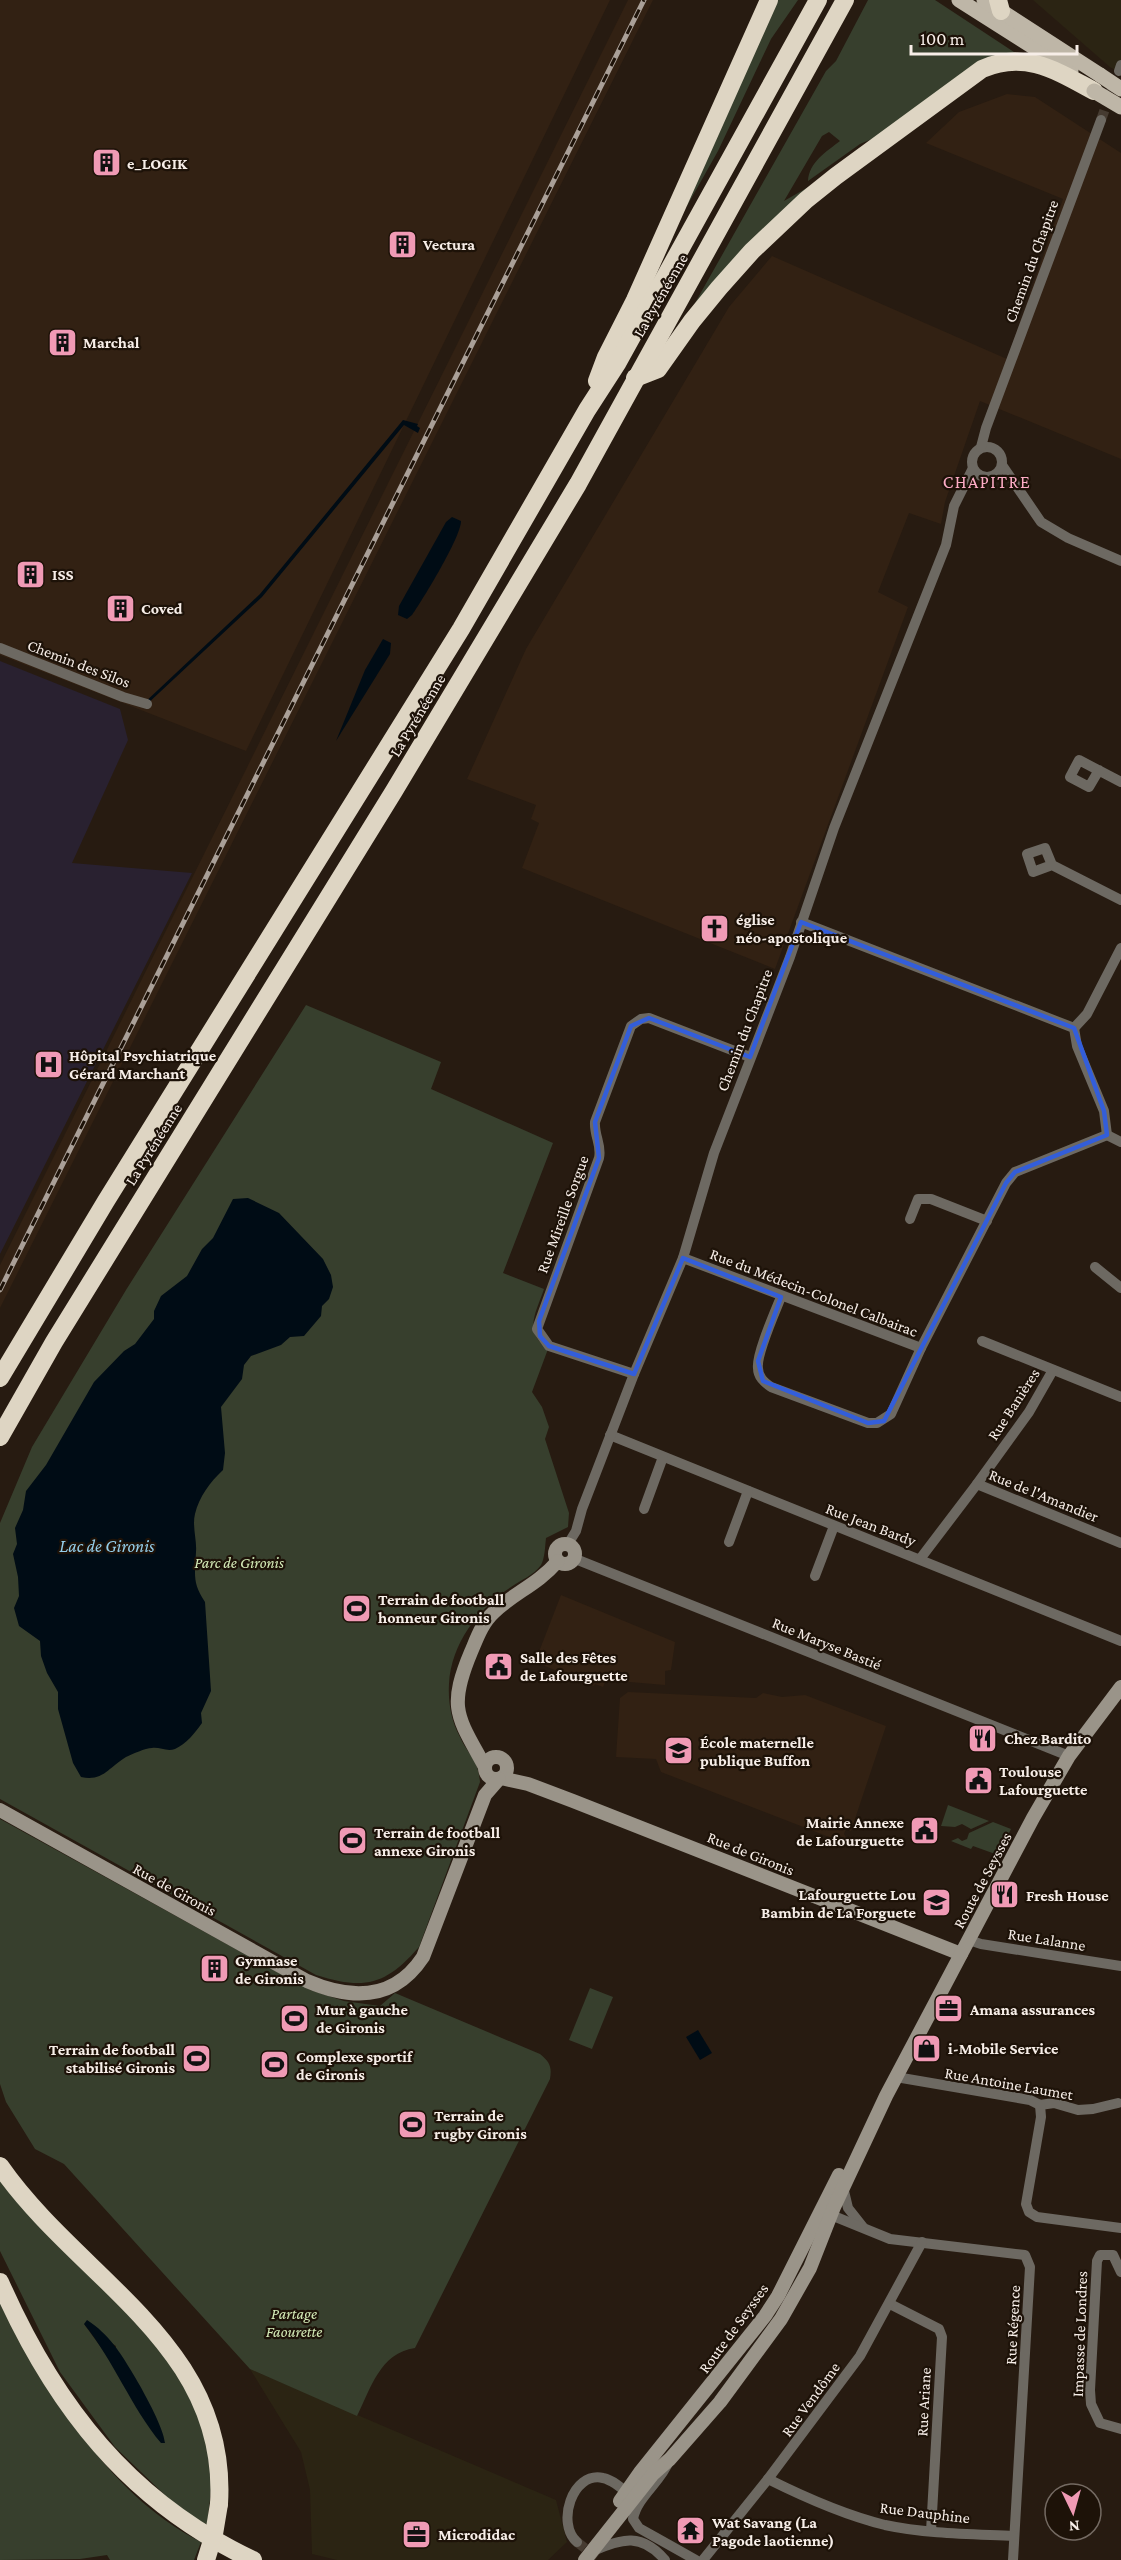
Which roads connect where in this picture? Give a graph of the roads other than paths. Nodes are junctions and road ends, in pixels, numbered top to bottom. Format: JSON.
{"nodes":[{"id":1,"x":769,"y":0,"type":"edge"},
{"id":2,"x":818,"y":0,"type":"edge"},
{"id":3,"x":845,"y":0,"type":"edge"},
{"id":4,"x":959,"y":0,"type":"edge"},
{"id":5,"x":984,"y":0,"type":"edge"},
{"id":6,"x":1000,"y":6,"type":"edge"},
{"id":7,"x":1097,"y":83,"type":"junction"},
{"id":8,"x":1121,"y":89,"type":"edge"},
{"id":9,"x":1121,"y":107,"type":"edge"},
{"id":10,"x":1101,"y":120,"type":"tunnel mouth"},
{"id":11,"x":635,"y":378,"type":"junction"},
{"id":12,"x":587,"y":410,"type":"junction"},
{"id":13,"x":993,"y":413,"type":"junction"},
{"id":14,"x":981,"y":447,"type":"junction"},
{"id":15,"x":995,"y":449,"type":"junction"},
{"id":16,"x":1002,"y":465,"type":"junction"},
{"id":17,"x":973,"y":468,"type":"junction"},
{"id":18,"x":988,"y":476,"type":"junction"},
{"id":19,"x":1013,"y":481,"type":"junction"},
{"id":20,"x":960,"y":493,"type":"junction"},
{"id":21,"x":1121,"y":561,"type":"edge"},
{"id":22,"x":0,"y":648,"type":"edge"},
{"id":23,"x":147,"y":704,"type":"dead end"},
{"id":24,"x":1099,"y":770,"type":"dead end"},
{"id":25,"x":1121,"y":782,"type":"edge"},
{"id":26,"x":1052,"y":865,"type":"dead end"},
{"id":27,"x":1121,"y":900,"type":"edge"},
{"id":28,"x":801,"y":922,"type":"junction"},
{"id":29,"x":1121,"y":948,"type":"edge"},
{"id":30,"x":1074,"y":1028,"type":"junction"},
{"id":31,"x":750,"y":1057,"type":"junction"},
{"id":32,"x":1107,"y":1135,"type":"junction"},
{"id":33,"x":1121,"y":1142,"type":"edge"},
{"id":34,"x":910,"y":1219,"type":"dead end"},
{"id":35,"x":987,"y":1221,"type":"junction"},
{"id":36,"x":683,"y":1258,"type":"junction"},
{"id":37,"x":1095,"y":1267,"type":"dead end"},
{"id":38,"x":1121,"y":1288,"type":"edge"},
{"id":39,"x":781,"y":1296,"type":"junction"},
{"id":40,"x":982,"y":1341,"type":"dead end"},
{"id":41,"x":921,"y":1348,"type":"junction"},
{"id":42,"x":1053,"y":1370,"type":"junction"},
{"id":43,"x":634,"y":1374,"type":"junction"},
{"id":44,"x":0,"y":1378,"type":"edge"},
{"id":45,"x":1121,"y":1397,"type":"edge"},
{"id":46,"x":610,"y":1435,"type":"junction"},
{"id":47,"x":0,"y":1437,"type":"edge"},
{"id":48,"x":663,"y":1457,"type":"junction"},
{"id":49,"x":977,"y":1484,"type":"junction"},
{"id":50,"x":748,"y":1491,"type":"junction"},
{"id":51,"x":644,"y":1509,"type":"dead end"},
{"id":52,"x":834,"y":1526,"type":"junction"},
{"id":53,"x":729,"y":1542,"type":"dead end"},
{"id":54,"x":1121,"y":1543,"type":"edge"},
{"id":55,"x":568,"y":1544,"type":"junction"},
{"id":56,"x":573,"y":1558,"type":"junction"},
{"id":57,"x":920,"y":1559,"type":"junction"},
{"id":58,"x":558,"y":1561,"type":"junction"},
{"id":59,"x":815,"y":1576,"type":"dead end"},
{"id":60,"x":1121,"y":1641,"type":"edge"},
{"id":61,"x":1121,"y":1687,"type":"edge"},
{"id":62,"x":1069,"y":1756,"type":"junction"},
{"id":63,"x":488,"y":1765,"type":"junction"},
{"id":64,"x":502,"y":1774,"type":"junction"},
{"id":65,"x":485,"y":1795,"type":"junction"},
{"id":66,"x":0,"y":1810,"type":"edge"},
{"id":67,"x":969,"y":1940,"type":"junction"},
{"id":68,"x":961,"y":1954,"type":"junction"},
{"id":69,"x":1121,"y":1966,"type":"edge"},
{"id":70,"x":896,"y":2077,"type":"junction"},
{"id":71,"x":886,"y":2096,"type":"junction"},
{"id":72,"x":1118,"y":2103,"type":"dead end"},
{"id":73,"x":1040,"y":2105,"type":"junction"},
{"id":74,"x":0,"y":2166,"type":"edge"},
{"id":75,"x":843,"y":2187,"type":"junction"},
{"id":76,"x":826,"y":2200,"type":"junction"},
{"id":77,"x":831,"y":2215,"type":"junction"},
{"id":78,"x":1121,"y":2228,"type":"edge"},
{"id":79,"x":865,"y":2230,"type":"junction"},
{"id":80,"x":922,"y":2242,"type":"junction"},
{"id":81,"x":1121,"y":2272,"type":"edge"},
{"id":82,"x":0,"y":2282,"type":"edge"},
{"id":83,"x":890,"y":2304,"type":"junction"},
{"id":84,"x":1121,"y":2429,"type":"edge"},
{"id":85,"x":670,"y":2459,"type":"junction"},
{"id":86,"x":768,"y":2479,"type":"junction"},
{"id":87,"x":630,"y":2495,"type":"junction"},
{"id":88,"x":624,"y":2509,"type":"junction"},
{"id":89,"x":931,"y":2532,"type":"junction"},
{"id":90,"x":1014,"y":2536,"type":"junction"},
{"id":91,"x":577,"y":2542,"type":"tunnel mouth"},
{"id":92,"x":642,"y":2542,"type":"junction"},
{"id":93,"x":588,"y":2556,"type":"edge"},
{"id":94,"x":206,"y":2560,"type":"edge"},
{"id":95,"x":253,"y":2560,"type":"edge"},
{"id":96,"x":575,"y":2560,"type":"edge"},
{"id":97,"x":665,"y":2560,"type":"edge"},
{"id":98,"x":696,"y":2560,"type":"edge"},
{"id":99,"x":703,"y":2560,"type":"edge"},
{"id":100,"x":1013,"y":2560,"type":"edge"}],
"edges":[{"from":1,"to":12,"type":"highway"},
{"from":2,"to":12,"type":"highway","name":"La Pyrénéenne"},
{"from":3,"to":11,"type":"highway","name":"La Pyrénéenne"},
{"from":4,"to":7,"type":"main road"},
{"from":5,"to":6,"type":"main road"},
{"from":6,"to":7,"type":"main road"},
{"from":7,"to":8,"type":"main road","bridge":true},
{"from":7,"to":9,"type":"main road","bridge":true},
{"from":7,"to":11,"type":"highway"},
{"from":10,"to":13,"type":"street","name":"Chemin du Chapitre"},
{"from":11,"to":47,"type":"highway","name":"La Pyrénéenne"},
{"from":12,"to":44,"type":"highway","name":"La Pyrénéenne"},
{"from":13,"to":14,"type":"street","name":"Chemin du Chapitre"},
{"from":13,"to":15,"type":"street","name":"Chemin du Chapitre"},
{"from":14,"to":15,"type":"street"},
{"from":14,"to":17,"type":"street"},
{"from":15,"to":16,"type":"street"},
{"from":16,"to":18,"type":"street"},
{"from":16,"to":19,"type":"street"},
{"from":17,"to":18,"type":"street"},
{"from":17,"to":20,"type":"street","name":"Chemin du Chapitre"},
{"from":18,"to":19,"type":"street"},
{"from":18,"to":20,"type":"street"},
{"from":19,"to":21,"type":"street"},
{"from":20,"to":28,"type":"street","name":"Chemin du Chapitre"},
{"from":22,"to":23,"type":"street","name":"Chemin des Silos"},
{"from":24,"to":25,"type":"street"},
{"from":26,"to":27,"type":"street"},
{"from":28,"to":30,"type":"street"},
{"from":28,"to":31,"type":"street","name":"Chemin du Chapitre"},
{"from":29,"to":30,"type":"street"},
{"from":30,"to":32,"type":"street"},
{"from":31,"to":36,"type":"street","name":"Chemin du Chapitre"},
{"from":31,"to":43,"type":"street","name":"Rue Mireille Sorgue"},
{"from":32,"to":33,"type":"street"},
{"from":32,"to":35,"type":"street","name":"Rue du Médecin-Colonel Calbairac"},
{"from":34,"to":35,"type":"street"},
{"from":35,"to":41,"type":"street","name":"Rue du Médecin-Colonel Calbairac"},
{"from":36,"to":39,"type":"street","name":"Rue du Médecin-Colonel Calbairac"},
{"from":36,"to":43,"type":"street","name":"Chemin du Chapitre"},
{"from":37,"to":38,"type":"street"},
{"from":39,"to":41,"type":"street","name":"Rue du Médecin-Colonel Calbairac"},
{"from":39,"to":41,"type":"street"},
{"from":40,"to":42,"type":"street","name":"Rue Banières"},
{"from":42,"to":45,"type":"street","name":"Rue Banières"},
{"from":42,"to":49,"type":"street","name":"Rue Banières"},
{"from":43,"to":46,"type":"street","name":"Chemin du Chapitre"},
{"from":46,"to":48,"type":"street","name":"Rue Jean Bardy"},
{"from":46,"to":55,"type":"street","name":"Chemin du Chapitre"},
{"from":48,"to":50,"type":"street","name":"Rue Jean Bardy"},
{"from":48,"to":51,"type":"street"},
{"from":49,"to":54,"type":"street","name":"Rue de l'Amandier"},
{"from":49,"to":57,"type":"street","name":"Rue de l'Amandier"},
{"from":50,"to":52,"type":"street","name":"Rue Jean Bardy"},
{"from":50,"to":53,"type":"street"},
{"from":52,"to":57,"type":"street","name":"Rue Jean Bardy"},
{"from":52,"to":59,"type":"street"},
{"from":55,"to":56,"type":"main road"},
{"from":55,"to":58,"type":"main road"},
{"from":56,"to":58,"type":"main road"},
{"from":56,"to":62,"type":"street","name":"Rue Maryse Bastié"},
{"from":57,"to":60,"type":"street","name":"Rue Jean Bardy"},
{"from":58,"to":63,"type":"main road"},
{"from":61,"to":62,"type":"main road","name":"Route de Seysses"},
{"from":62,"to":67,"type":"main road","name":"Route de Seysses"},
{"from":63,"to":64,"type":"main road","name":"Rue de Gironis"},
{"from":63,"to":64,"type":"main road","name":"Rue de Gironis"},
{"from":63,"to":65,"type":"main road","name":"Rue de Gironis"},
{"from":64,"to":65,"type":"main road","name":"Rue de Gironis"},
{"from":64,"to":68,"type":"main road","name":"Rue de Gironis"},
{"from":65,"to":66,"type":"main road","name":"Rue de Gironis"},
{"from":67,"to":68,"type":"main road","name":"Route de Seysses"},
{"from":67,"to":69,"type":"street","name":"Rue Lalanne"},
{"from":68,"to":70,"type":"main road","name":"Route de Seysses"},
{"from":70,"to":71,"type":"main road","name":"Route de Seysses"},
{"from":70,"to":73,"type":"street","name":"Rue Antoine Laumet"},
{"from":71,"to":75,"type":"main road","name":"Route de Seysses"},
{"from":71,"to":76,"type":"main road","name":"Route de Seysses"},
{"from":72,"to":73,"type":"street","name":"Rue Antoine Laumet"},
{"from":73,"to":78,"type":"street"},
{"from":74,"to":94,"type":"highway","bridge":true},
{"from":75,"to":77,"type":"main road","name":"Route de Seysses"},
{"from":75,"to":79,"type":"street"},
{"from":76,"to":77,"type":"street"},
{"from":76,"to":87,"type":"main road","name":"Route de Seysses"},
{"from":77,"to":79,"type":"street","name":"Rue Régence"},
{"from":77,"to":85,"type":"main road","name":"Route de Seysses"},
{"from":79,"to":80,"type":"street","name":"Rue Régence"},
{"from":80,"to":83,"type":"street","name":"Rue Vendôme"},
{"from":80,"to":90,"type":"street","name":"Rue Régence"},
{"from":81,"to":84,"type":"street","name":"Impasse de Londres"},
{"from":82,"to":95,"type":"highway"},
{"from":83,"to":86,"type":"street","name":"Rue Vendôme"},
{"from":83,"to":89,"type":"street","name":"Rue Ariane"},
{"from":85,"to":87,"type":"main road","name":"Route de Seysses"},
{"from":85,"to":98,"type":"street"},
{"from":86,"to":89,"type":"street","name":"Rue Dauphine"},
{"from":86,"to":99,"type":"street","name":"Rue Vendôme"},
{"from":87,"to":88,"type":"main road","name":"Route de Seysses"},
{"from":87,"to":91,"type":"street"},
{"from":87,"to":96,"type":"main road","name":"Route de Seysses"},
{"from":88,"to":92,"type":"street"},
{"from":88,"to":93,"type":"main road","name":"Route de Seysses"},
{"from":89,"to":90,"type":"street","name":"Rue Dauphine"},
{"from":90,"to":100,"type":"street","name":"Rue Régence"},
{"from":92,"to":93,"type":"street"},
{"from":92,"to":97,"type":"street"}]}
